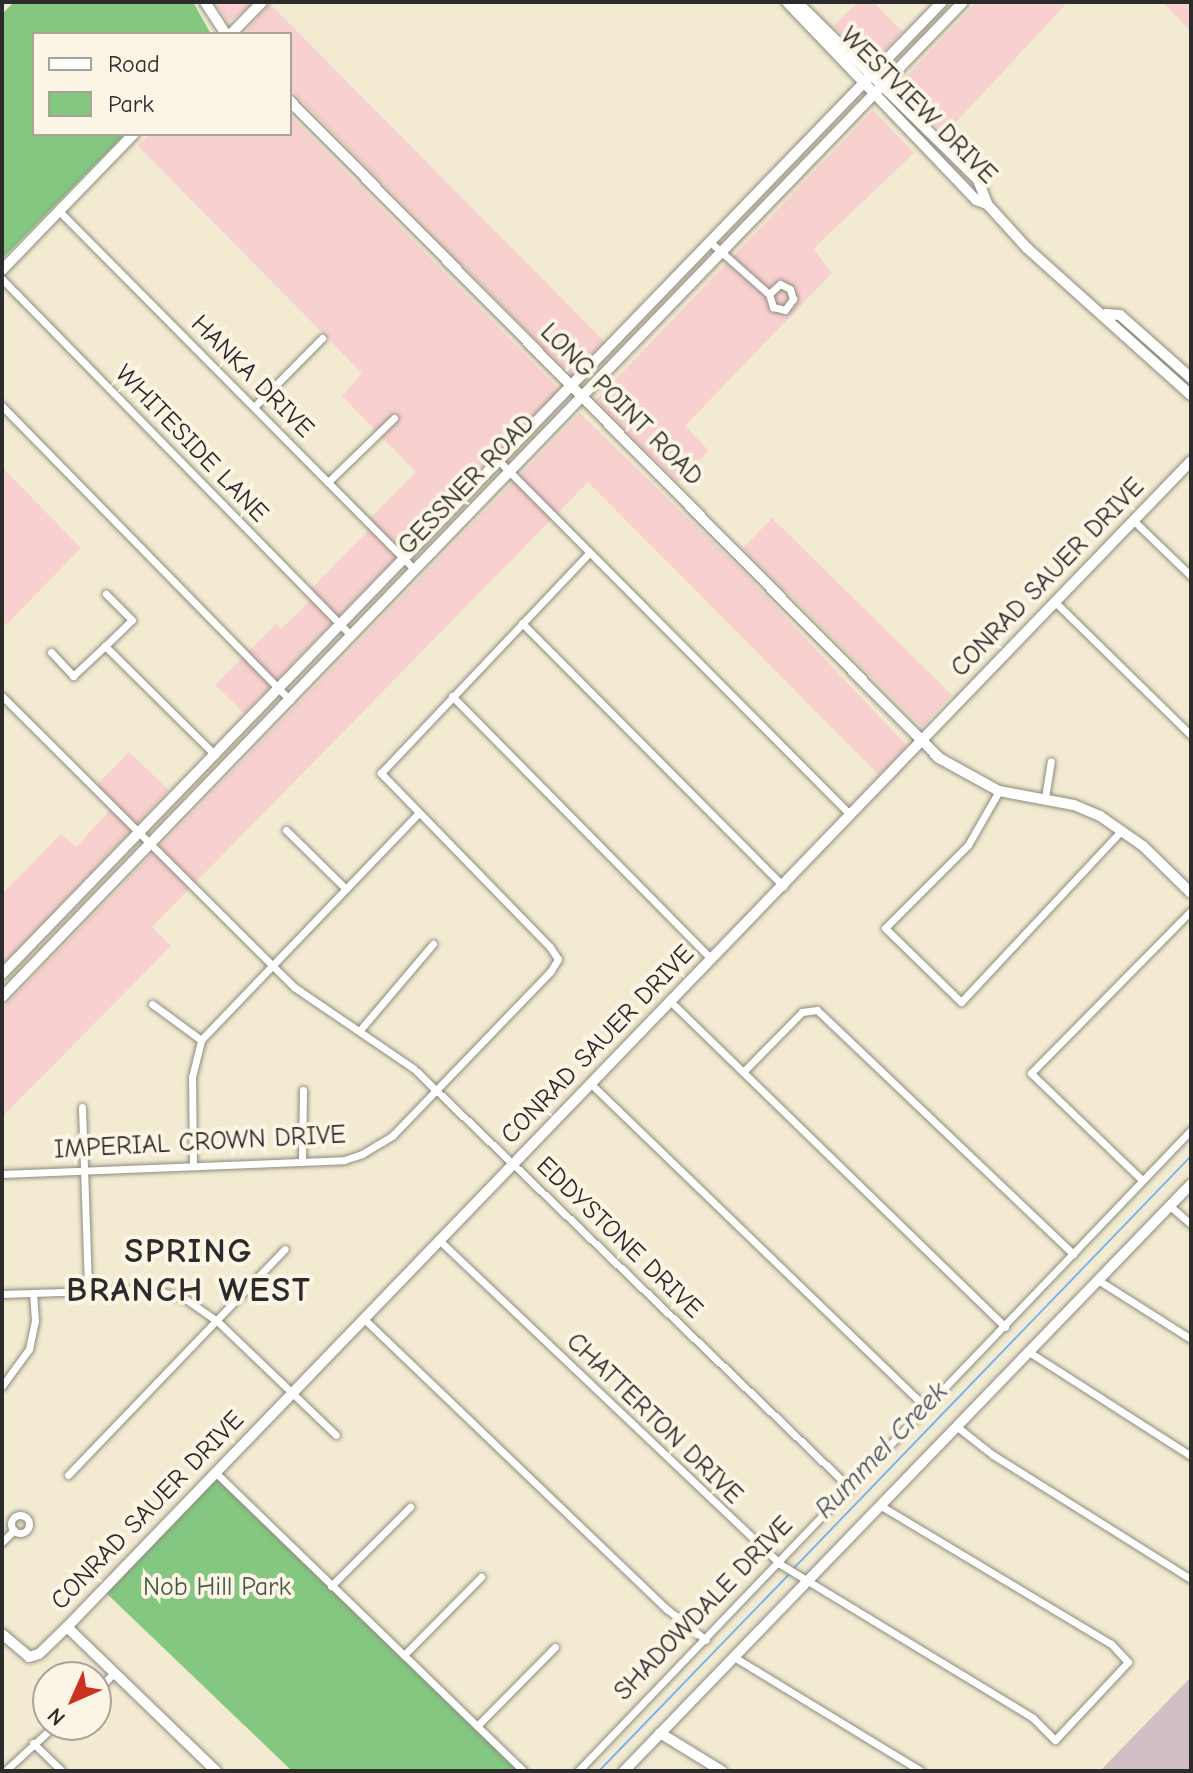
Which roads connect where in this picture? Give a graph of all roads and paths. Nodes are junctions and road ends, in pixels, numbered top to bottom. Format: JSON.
{"nodes":[{"id":1,"x":205,"y":2,"type":"edge"},
{"id":2,"x":262,"y":2,"type":"edge"},
{"id":3,"x":787,"y":2,"type":"edge"},
{"id":4,"x":797,"y":2,"type":"edge"},
{"id":5,"x":942,"y":2,"type":"edge"},
{"id":6,"x":963,"y":2,"type":"edge"},
{"id":7,"x":227,"y":32,"type":"edge"},
{"id":8,"x":230,"y":32,"type":"edge"},
{"id":9,"x":875,"y":74,"type":"junction"},
{"id":10,"x":883,"y":83,"type":"junction"},
{"id":11,"x":863,"y":86,"type":"junction"},
{"id":12,"x":872,"y":94,"type":"junction"},
{"id":13,"x":292,"y":103,"type":"edge"},
{"id":14,"x":843,"y":106,"type":"junction"},
{"id":15,"x":852,"y":115,"type":"junction"},
{"id":16,"x":132,"y":136,"type":"edge"},
{"id":17,"x":778,"y":171,"type":"junction"},
{"id":18,"x":789,"y":182,"type":"junction"},
{"id":19,"x":987,"y":204,"type":"junction"},
{"id":20,"x":60,"y":212,"type":"junction"},
{"id":21,"x":709,"y":241,"type":"junction"},
{"id":22,"x":722,"y":252,"type":"junction"},
{"id":23,"x":2,"y":270,"type":"edge"},
{"id":24,"x":2,"y":279,"type":"edge"},
{"id":25,"x":769,"y":294,"type":"dead end"},
{"id":26,"x":1106,"y":314,"type":"junction"},
{"id":27,"x":322,"y":338,"type":"dead end"},
{"id":28,"x":1191,"y":378,"type":"edge"},
{"id":29,"x":570,"y":387,"type":"junction"},
{"id":30,"x":1191,"y":395,"type":"edge"},
{"id":31,"x":581,"y":397,"type":"junction"},
{"id":32,"x":2,"y":406,"type":"edge"},
{"id":33,"x":254,"y":407,"type":"junction"},
{"id":34,"x":394,"y":418,"type":"dead end"},
{"id":35,"x":499,"y":461,"type":"junction"},
{"id":36,"x":1191,"y":461,"type":"edge"},
{"id":37,"x":510,"y":472,"type":"junction"},
{"id":38,"x":328,"y":482,"type":"junction"},
{"id":39,"x":1134,"y":521,"type":"junction"},
{"id":40,"x":589,"y":553,"type":"junction"},
{"id":41,"x":403,"y":558,"type":"junction"},
{"id":42,"x":415,"y":570,"type":"junction"},
{"id":43,"x":1191,"y":576,"type":"edge"},
{"id":44,"x":106,"y":594,"type":"dead end"},
{"id":45,"x":1055,"y":602,"type":"junction"},
{"id":46,"x":522,"y":623,"type":"junction"},
{"id":47,"x":341,"y":625,"type":"junction"},
{"id":48,"x":351,"y":636,"type":"junction"},
{"id":49,"x":105,"y":646,"type":"junction"},
{"id":50,"x":51,"y":652,"type":"dead end"},
{"id":51,"x":278,"y":689,"type":"junction"},
{"id":52,"x":2,"y":696,"type":"edge"},
{"id":53,"x":452,"y":696,"type":"junction"},
{"id":54,"x":290,"y":700,"type":"junction"},
{"id":55,"x":1191,"y":735,"type":"edge"},
{"id":56,"x":922,"y":740,"type":"junction"},
{"id":57,"x":215,"y":755,"type":"junction"},
{"id":58,"x":1051,"y":761,"type":"dead end"},
{"id":59,"x":999,"y":791,"type":"junction"},
{"id":60,"x":1045,"y":798,"type":"junction"},
{"id":61,"x":417,"y":815,"type":"junction"},
{"id":62,"x":851,"y":815,"type":"junction"},
{"id":63,"x":286,"y":830,"type":"dead end"},
{"id":64,"x":1122,"y":830,"type":"junction"},
{"id":65,"x":138,"y":834,"type":"junction"},
{"id":66,"x":149,"y":846,"type":"junction"},
{"id":67,"x":783,"y":886,"type":"junction"},
{"id":68,"x":344,"y":887,"type":"junction"},
{"id":69,"x":1191,"y":893,"type":"edge"},
{"id":70,"x":1191,"y":911,"type":"edge"},
{"id":71,"x":433,"y":944,"type":"dead end"},
{"id":72,"x":711,"y":959,"type":"junction"},
{"id":73,"x":270,"y":964,"type":"junction"},
{"id":74,"x":2,"y":974,"type":"edge"},
{"id":75,"x":2,"y":997,"type":"edge"},
{"id":76,"x":671,"y":1002,"type":"junction"},
{"id":77,"x":152,"y":1004,"type":"dead end"},
{"id":78,"x":360,"y":1030,"type":"junction"},
{"id":79,"x":201,"y":1040,"type":"junction"},
{"id":80,"x":743,"y":1072,"type":"junction"},
{"id":81,"x":591,"y":1084,"type":"junction"},
{"id":82,"x":303,"y":1090,"type":"dead end"},
{"id":83,"x":436,"y":1090,"type":"junction"},
{"id":84,"x":82,"y":1107,"type":"dead end"},
{"id":85,"x":1191,"y":1130,"type":"edge"},
{"id":86,"x":302,"y":1161,"type":"junction"},
{"id":87,"x":514,"y":1164,"type":"junction"},
{"id":88,"x":193,"y":1166,"type":"junction"},
{"id":89,"x":84,"y":1171,"type":"junction"},
{"id":90,"x":2,"y":1174,"type":"edge"},
{"id":91,"x":1142,"y":1180,"type":"junction"},
{"id":92,"x":1191,"y":1184,"type":"edge"},
{"id":93,"x":1170,"y":1206,"type":"junction"},
{"id":94,"x":1191,"y":1224,"type":"edge"},
{"id":95,"x":440,"y":1241,"type":"junction"},
{"id":96,"x":285,"y":1249,"type":"dead end"},
{"id":97,"x":1073,"y":1254,"type":"junction"},
{"id":98,"x":1098,"y":1280,"type":"junction"},
{"id":99,"x":88,"y":1290,"type":"junction"},
{"id":100,"x":33,"y":1293,"type":"junction"},
{"id":101,"x":2,"y":1294,"type":"edge"},
{"id":102,"x":363,"y":1318,"type":"junction"},
{"id":103,"x":216,"y":1320,"type":"junction"},
{"id":104,"x":1005,"y":1327,"type":"junction"},
{"id":105,"x":1191,"y":1339,"type":"edge"},
{"id":106,"x":1029,"y":1352,"type":"junction"},
{"id":107,"x":2,"y":1386,"type":"edge"},
{"id":108,"x":291,"y":1394,"type":"junction"},
{"id":109,"x":926,"y":1408,"type":"junction"},
{"id":110,"x":956,"y":1426,"type":"junction"},
{"id":111,"x":336,"y":1435,"type":"dead end"},
{"id":112,"x":1191,"y":1456,"type":"edge"},
{"id":113,"x":215,"y":1472,"type":"junction"},
{"id":114,"x":68,"y":1475,"type":"dead end"},
{"id":115,"x":851,"y":1489,"type":"junction"},
{"id":116,"x":880,"y":1505,"type":"junction"},
{"id":117,"x":410,"y":1507,"type":"dead end"},
{"id":118,"x":14,"y":1530,"type":"dead end"},
{"id":119,"x":2,"y":1542,"type":"edge"},
{"id":120,"x":783,"y":1566,"type":"junction"},
{"id":121,"x":481,"y":1577,"type":"dead end"},
{"id":122,"x":803,"y":1578,"type":"junction"},
{"id":123,"x":1191,"y":1579,"type":"edge"},
{"id":124,"x":331,"y":1586,"type":"junction"},
{"id":125,"x":67,"y":1627,"type":"junction"},
{"id":126,"x":2,"y":1634,"type":"edge"},
{"id":127,"x":706,"y":1640,"type":"junction"},
{"id":128,"x":555,"y":1647,"type":"dead end"},
{"id":129,"x":404,"y":1655,"type":"junction"},
{"id":130,"x":734,"y":1657,"type":"junction"},
{"id":131,"x":114,"y":1673,"type":"joint"},
{"id":132,"x":477,"y":1726,"type":"junction"},
{"id":133,"x":660,"y":1733,"type":"junction"},
{"id":134,"x":35,"y":1741,"type":"edge"},
{"id":135,"x":33,"y":1743,"type":"junction"},
{"id":136,"x":5,"y":1771,"type":"edge"},
{"id":137,"x":62,"y":1771,"type":"edge"},
{"id":138,"x":216,"y":1771,"type":"edge"},
{"id":139,"x":524,"y":1771,"type":"edge"},
{"id":140,"x":578,"y":1771,"type":"edge"},
{"id":141,"x":624,"y":1771,"type":"edge"},
{"id":142,"x":722,"y":1771,"type":"edge"},
{"id":143,"x":921,"y":1771,"type":"edge"}],
"edges":[{"from":1,"to":7,"type":"main road"},
{"from":2,"to":8,"type":"main road"},
{"from":3,"to":11,"type":"main road","name":"WESTVIEW DRIVE"},
{"from":4,"to":9,"type":"main road","name":"WESTVIEW DRIVE"},
{"from":5,"to":9,"type":"main road","name":"GESSNER ROAD"},
{"from":6,"to":10,"type":"main road","name":"GESSNER ROAD"},
{"from":9,"to":10,"type":"main road","name":"WESTVIEW DRIVE"},
{"from":9,"to":11,"type":"main road","name":"GESSNER ROAD"},
{"from":10,"to":12,"type":"main road","name":"GESSNER ROAD"},
{"from":10,"to":19,"type":"main road","name":"WESTVIEW DRIVE"},
{"from":11,"to":12,"type":"main road","name":"WESTVIEW DRIVE"},
{"from":11,"to":14,"type":"main road","name":"GESSNER ROAD"},
{"from":12,"to":15,"type":"main road","name":"GESSNER ROAD"},
{"from":12,"to":19,"type":"main road","name":"WESTVIEW DRIVE"},
{"from":13,"to":29,"type":"main road","name":"LONG POINT ROAD"},
{"from":14,"to":15,"type":"main road"},
{"from":14,"to":17,"type":"main road","name":"GESSNER ROAD"},
{"from":15,"to":18,"type":"main road","name":"GESSNER ROAD"},
{"from":16,"to":20,"type":"main road"},
{"from":17,"to":18,"type":"main road"},
{"from":17,"to":21,"type":"main road","name":"GESSNER ROAD"},
{"from":18,"to":22,"type":"main road","name":"GESSNER ROAD"},
{"from":19,"to":26,"type":"main road","name":"WESTVIEW DRIVE"},
{"from":20,"to":23,"type":"main road"},
{"from":20,"to":33,"type":"street","name":"HANKA DRIVE"},
{"from":21,"to":22,"type":"street"},
{"from":21,"to":29,"type":"main road","name":"GESSNER ROAD"},
{"from":22,"to":25,"type":"street"},
{"from":22,"to":31,"type":"main road","name":"GESSNER ROAD"},
{"from":24,"to":47,"type":"street","name":"WHITESIDE LANE"},
{"from":26,"to":28,"type":"main road","name":"WESTVIEW DRIVE"},
{"from":26,"to":30,"type":"main road","name":"WESTVIEW DRIVE"},
{"from":27,"to":33,"type":"street"},
{"from":29,"to":31,"type":"main road","name":"LONG POINT ROAD"},
{"from":29,"to":35,"type":"main road","name":"GESSNER ROAD"},
{"from":31,"to":37,"type":"main road","name":"GESSNER ROAD"},
{"from":31,"to":56,"type":"main road","name":"LONG POINT ROAD"},
{"from":32,"to":51,"type":"street"},
{"from":33,"to":38,"type":"street","name":"HANKA DRIVE"},
{"from":34,"to":38,"type":"street"},
{"from":35,"to":37,"type":"street"},
{"from":35,"to":41,"type":"main road","name":"GESSNER ROAD"},
{"from":36,"to":39,"type":"main road","name":"CONRAD SAUER DRIVE"},
{"from":37,"to":40,"type":"street"},
{"from":37,"to":42,"type":"main road","name":"GESSNER ROAD"},
{"from":38,"to":41,"type":"street","name":"HANKA DRIVE"},
{"from":39,"to":43,"type":"street"},
{"from":39,"to":45,"type":"main road","name":"CONRAD SAUER DRIVE"},
{"from":40,"to":46,"type":"street"},
{"from":40,"to":62,"type":"street"},
{"from":41,"to":42,"type":"street","name":"HANKA DRIVE"},
{"from":41,"to":47,"type":"main road","name":"GESSNER ROAD"},
{"from":42,"to":48,"type":"main road","name":"GESSNER ROAD"},
{"from":44,"to":49,"type":"street"},
{"from":45,"to":55,"type":"street"},
{"from":45,"to":56,"type":"main road","name":"CONRAD SAUER DRIVE"},
{"from":46,"to":53,"type":"street"},
{"from":46,"to":67,"type":"street"},
{"from":47,"to":48,"type":"street","name":"WHITESIDE LANE"},
{"from":47,"to":51,"type":"main road","name":"GESSNER ROAD"},
{"from":48,"to":54,"type":"main road","name":"GESSNER ROAD"},
{"from":49,"to":50,"type":"street"},
{"from":49,"to":57,"type":"street"},
{"from":51,"to":54,"type":"street"},
{"from":51,"to":57,"type":"main road","name":"GESSNER ROAD"},
{"from":52,"to":65,"type":"street","name":"EDDYSTONE DRIVE"},
{"from":53,"to":61,"type":"street"},
{"from":53,"to":72,"type":"street"},
{"from":54,"to":66,"type":"main road","name":"GESSNER ROAD"},
{"from":56,"to":59,"type":"main road","name":"LONG POINT ROAD"},
{"from":56,"to":62,"type":"main road","name":"CONRAD SAUER DRIVE"},
{"from":57,"to":65,"type":"main road","name":"GESSNER ROAD"},
{"from":58,"to":60,"type":"street"},
{"from":59,"to":60,"type":"main road","name":"LONG POINT ROAD"},
{"from":59,"to":64,"type":"street"},
{"from":60,"to":64,"type":"main road","name":"LONG POINT ROAD"},
{"from":61,"to":68,"type":"street"},
{"from":61,"to":83,"type":"street","name":"IMPERIAL CROWN DRIVE"},
{"from":62,"to":67,"type":"main road","name":"CONRAD SAUER DRIVE"},
{"from":63,"to":68,"type":"street"},
{"from":64,"to":69,"type":"main road","name":"LONG POINT ROAD"},
{"from":65,"to":66,"type":"street","name":"EDDYSTONE DRIVE"},
{"from":65,"to":74,"type":"main road","name":"GESSNER ROAD"},
{"from":66,"to":73,"type":"street","name":"EDDYSTONE DRIVE"},
{"from":66,"to":75,"type":"main road","name":"GESSNER ROAD"},
{"from":67,"to":72,"type":"main road","name":"CONRAD SAUER DRIVE"},
{"from":68,"to":73,"type":"street"},
{"from":70,"to":91,"type":"street"},
{"from":71,"to":78,"type":"street"},
{"from":72,"to":76,"type":"main road","name":"CONRAD SAUER DRIVE"},
{"from":73,"to":78,"type":"street","name":"EDDYSTONE DRIVE"},
{"from":73,"to":79,"type":"street"},
{"from":76,"to":80,"type":"street"},
{"from":76,"to":81,"type":"main road","name":"CONRAD SAUER DRIVE"},
{"from":77,"to":79,"type":"street"},
{"from":78,"to":83,"type":"street","name":"EDDYSTONE DRIVE"},
{"from":79,"to":88,"type":"street"},
{"from":80,"to":97,"type":"street"},
{"from":80,"to":104,"type":"street"},
{"from":81,"to":87,"type":"main road","name":"CONRAD SAUER DRIVE"},
{"from":81,"to":109,"type":"street"},
{"from":82,"to":86,"type":"street"},
{"from":83,"to":86,"type":"street","name":"IMPERIAL CROWN DRIVE"},
{"from":83,"to":87,"type":"street","name":"EDDYSTONE DRIVE"},
{"from":84,"to":89,"type":"street"},
{"from":85,"to":91,"type":"street","name":"SHADOWDALE DRIVE"},
{"from":86,"to":88,"type":"street","name":"IMPERIAL CROWN DRIVE"},
{"from":87,"to":95,"type":"main road","name":"CONRAD SAUER DRIVE"},
{"from":87,"to":115,"type":"street","name":"EDDYSTONE DRIVE"},
{"from":88,"to":89,"type":"street","name":"IMPERIAL CROWN DRIVE"},
{"from":89,"to":90,"type":"street","name":"IMPERIAL CROWN DRIVE"},
{"from":89,"to":99,"type":"street"},
{"from":91,"to":97,"type":"street","name":"SHADOWDALE DRIVE"},
{"from":92,"to":93,"type":"main road","name":"SHADOWDALE DRIVE"},
{"from":93,"to":94,"type":"street"},
{"from":93,"to":98,"type":"main road","name":"SHADOWDALE DRIVE"},
{"from":95,"to":102,"type":"main road","name":"CONRAD SAUER DRIVE"},
{"from":95,"to":120,"type":"street","name":"CHATTERTON DRIVE"},
{"from":96,"to":103,"type":"street"},
{"from":97,"to":104,"type":"street","name":"SHADOWDALE DRIVE"},
{"from":98,"to":105,"type":"street"},
{"from":98,"to":106,"type":"main road","name":"SHADOWDALE DRIVE"},
{"from":99,"to":100,"type":"street"},
{"from":99,"to":103,"type":"street"},
{"from":100,"to":101,"type":"street"},
{"from":100,"to":107,"type":"street"},
{"from":102,"to":108,"type":"main road","name":"CONRAD SAUER DRIVE"},
{"from":102,"to":127,"type":"street"},
{"from":103,"to":108,"type":"street"},
{"from":103,"to":114,"type":"street"},
{"from":104,"to":109,"type":"street","name":"SHADOWDALE DRIVE"},
{"from":106,"to":110,"type":"main road","name":"SHADOWDALE DRIVE"},
{"from":106,"to":112,"type":"street"},
{"from":108,"to":111,"type":"street"},
{"from":108,"to":113,"type":"main road","name":"CONRAD SAUER DRIVE"},
{"from":109,"to":115,"type":"street","name":"SHADOWDALE DRIVE"},
{"from":110,"to":116,"type":"main road","name":"SHADOWDALE DRIVE"},
{"from":110,"to":123,"type":"street"},
{"from":113,"to":124,"type":"street"},
{"from":113,"to":125,"type":"main road","name":"CONRAD SAUER DRIVE"},
{"from":115,"to":120,"type":"street","name":"SHADOWDALE DRIVE"},
{"from":116,"to":122,"type":"main road","name":"SHADOWDALE DRIVE"},
{"from":116,"to":122,"type":"street","name":"CHATTERTON DRIVE"},
{"from":117,"to":124,"type":"street"},
{"from":118,"to":119,"type":"street"},
{"from":120,"to":122,"type":"street","name":"CHATTERTON DRIVE"},
{"from":120,"to":127,"type":"street","name":"SHADOWDALE DRIVE"},
{"from":121,"to":129,"type":"street"},
{"from":122,"to":130,"type":"main road","name":"SHADOWDALE DRIVE"},
{"from":124,"to":129,"type":"street"},
{"from":125,"to":126,"type":"main road","name":"CONRAD SAUER DRIVE"},
{"from":125,"to":131,"type":"main road"},
{"from":127,"to":140,"type":"street","name":"SHADOWDALE DRIVE"},
{"from":128,"to":132,"type":"street"},
{"from":129,"to":132,"type":"street"},
{"from":130,"to":133,"type":"main road","name":"SHADOWDALE DRIVE"},
{"from":130,"to":143,"type":"street"},
{"from":131,"to":138,"type":"main road"},
{"from":132,"to":139,"type":"street"},
{"from":133,"to":141,"type":"main road","name":"SHADOWDALE DRIVE"},
{"from":133,"to":142,"type":"main road"},
{"from":134,"to":135,"type":"street"},
{"from":135,"to":136,"type":"street"},
{"from":135,"to":137,"type":"street"}]}
